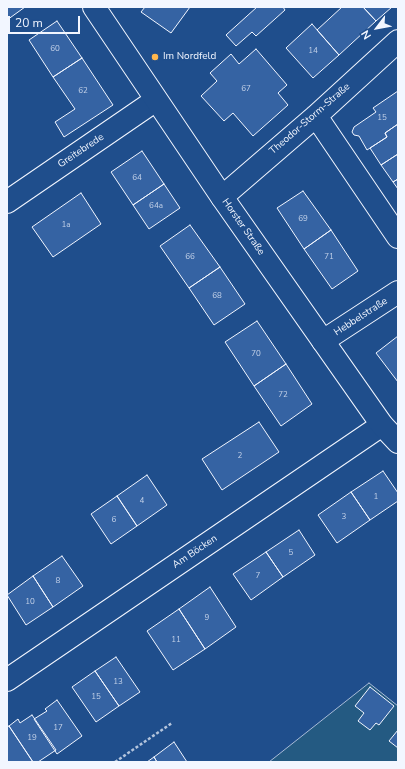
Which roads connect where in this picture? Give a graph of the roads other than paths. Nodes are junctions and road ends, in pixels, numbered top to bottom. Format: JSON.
{"nodes":[{"id":1,"x":94,"y":7,"type":"edge"},
{"id":2,"x":398,"y":41,"type":"edge"},
{"id":3,"x":156,"y":100,"type":"junction"},
{"id":4,"x":316,"y":116,"type":"junction"},
{"id":5,"x":222,"y":197,"type":"junction"},
{"id":6,"x":7,"y":202,"type":"edge"},
{"id":7,"x":398,"y":237,"type":"edge"},
{"id":8,"x":398,"y":292,"type":"edge"},
{"id":9,"x":323,"y":341,"type":"junction"},
{"id":10,"x":382,"y":425,"type":"junction"},
{"id":11,"x":398,"y":442,"type":"edge"},
{"id":12,"x":7,"y":680,"type":"edge"}],
"edges":[{"from":1,"to":3,"type":"street","name":"Horster Straße"},
{"from":2,"to":4,"type":"street","name":"Theodor-Storm-Straße"},
{"from":3,"to":5,"type":"street","name":"Horster Straße"},
{"from":3,"to":6,"type":"street","name":"Greitebrede"},
{"from":4,"to":5,"type":"street","name":"Theodor-Storm-Straße"},
{"from":4,"to":7,"type":"street"},
{"from":5,"to":9,"type":"street","name":"Horster Straße"},
{"from":8,"to":9,"type":"street","name":"Hebbelstraße"},
{"from":9,"to":10,"type":"street","name":"Horster Straße"},
{"from":10,"to":11,"type":"street","name":"Horster Straße"},
{"from":10,"to":12,"type":"street","name":"Am Böcken"}]}
